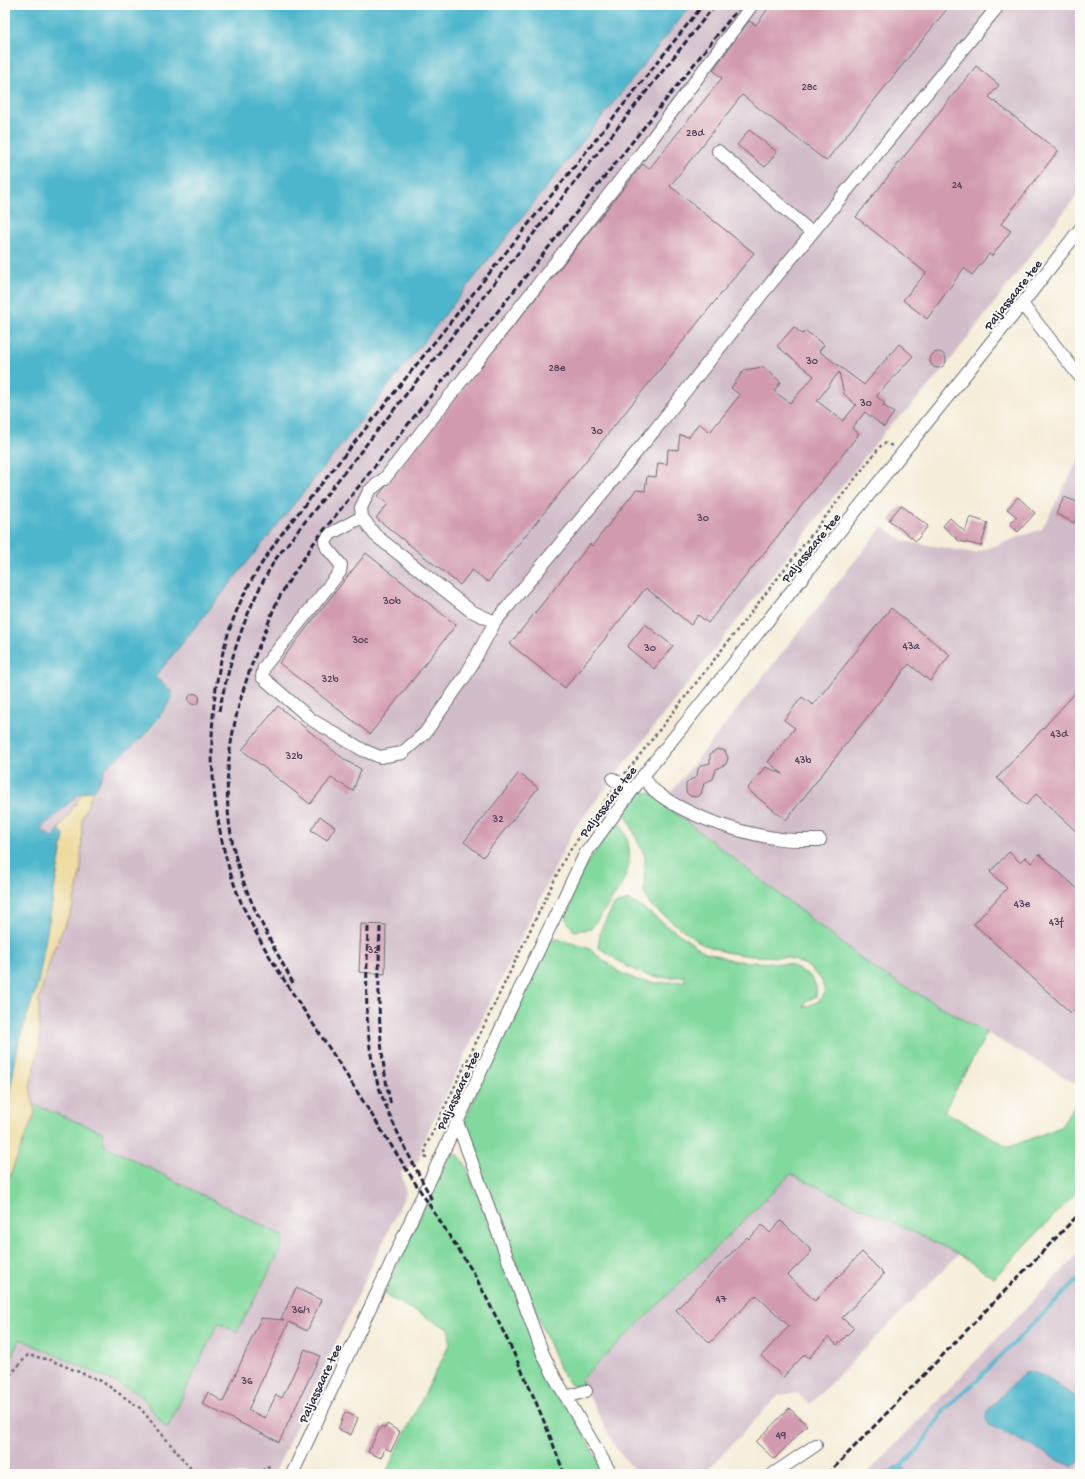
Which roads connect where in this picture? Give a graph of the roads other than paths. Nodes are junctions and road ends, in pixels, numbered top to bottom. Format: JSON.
{"nodes":[{"id":1,"x":752,"y":5,"type":"edge"},
{"id":2,"x":999,"y":5,"type":"edge"},
{"id":3,"x":718,"y":151,"type":"dead end"},
{"id":4,"x":1080,"y":229,"type":"edge"},
{"id":5,"x":812,"y":233,"type":"junction"},
{"id":6,"x":1022,"y":304,"type":"junction"},
{"id":7,"x":1080,"y":377,"type":"edge"},
{"id":8,"x":362,"y":517,"type":"junction"},
{"id":9,"x":495,"y":622,"type":"junction"},
{"id":10,"x":643,"y":776,"type":"junction"},
{"id":11,"x":613,"y":779,"type":"dead end"},
{"id":12,"x":631,"y":791,"type":"junction"},
{"id":13,"x":820,"y":840,"type":"dead end"},
{"id":14,"x":457,"y":1122,"type":"junction"},
{"id":15,"x":586,"y":1391,"type":"dead end"},
{"id":16,"x":567,"y":1397,"type":"junction"},
{"id":17,"x":816,"y":1445,"type":"dead end"},
{"id":18,"x":292,"y":1474,"type":"edge"},
{"id":19,"x":611,"y":1474,"type":"edge"},
{"id":20,"x":773,"y":1474,"type":"edge"}],
"edges":[{"from":1,"to":8,"type":"street"},
{"from":2,"to":5,"type":"street"},
{"from":3,"to":5,"type":"street"},
{"from":4,"to":6,"type":"street","name":"Paljassaare tee"},
{"from":5,"to":9,"type":"street"},
{"from":6,"to":7,"type":"street"},
{"from":6,"to":10,"type":"street","name":"Paljassaare tee"},
{"from":8,"to":9,"type":"street"},
{"from":8,"to":9,"type":"street"},
{"from":10,"to":12,"type":"street","name":"Paljassaare tee"},
{"from":10,"to":13,"type":"street"},
{"from":11,"to":12,"type":"street"},
{"from":12,"to":14,"type":"street","name":"Paljassaare tee"},
{"from":14,"to":16,"type":"street"},
{"from":14,"to":18,"type":"street","name":"Paljassaare tee"},
{"from":15,"to":16,"type":"street"},
{"from":16,"to":19,"type":"street"},
{"from":17,"to":20,"type":"street"}]}
